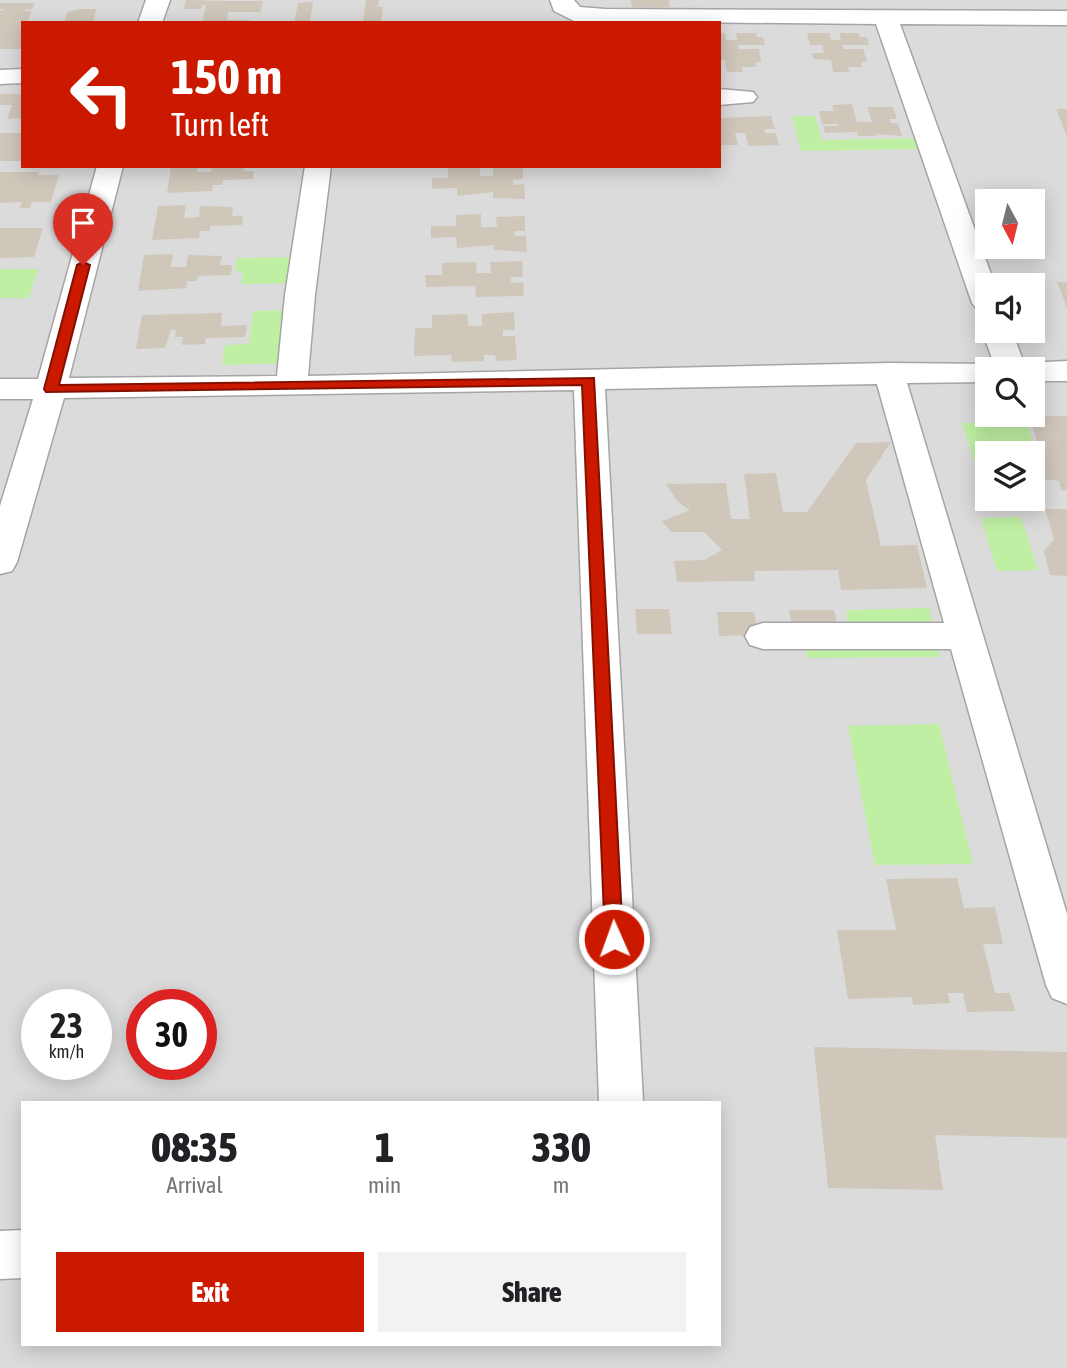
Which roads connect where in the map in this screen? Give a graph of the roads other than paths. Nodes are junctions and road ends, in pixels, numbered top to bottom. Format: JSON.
{"nodes":[{"id":1,"x":158,"y":0,"type":"edge"},
{"id":2,"x":562,"y":0,"type":"edge"},
{"id":3,"x":886,"y":18,"type":"junction"},
{"id":4,"x":1067,"y":18,"type":"edge"},
{"id":5,"x":151,"y":21,"type":"edge"},
{"id":6,"x":21,"y":76,"type":"edge"},
{"id":7,"x":0,"y":77,"type":"edge"},
{"id":8,"x":109,"y":168,"type":"edge"},
{"id":9,"x":318,"y":168,"type":"edge"},
{"id":10,"x":977,"y":273,"type":"edge"},
{"id":11,"x":1045,"y":371,"type":"edge"},
{"id":12,"x":1067,"y":371,"type":"edge"},
{"id":13,"x":975,"y":372,"type":"edge"},
{"id":14,"x":889,"y":373,"type":"junction"},
{"id":15,"x":589,"y":381,"type":"junction"},
{"id":16,"x":292,"y":386,"type":"junction"},
{"id":17,"x":0,"y":389,"type":"edge"},
{"id":18,"x":51,"y":389,"type":"junction"},
{"id":19,"x":0,"y":562,"type":"edge"},
{"id":20,"x":763,"y":636,"type":"dead end"},
{"id":21,"x":965,"y":636,"type":"junction"},
{"id":22,"x":1067,"y":985,"type":"edge"},
{"id":23,"x":621,"y":1101,"type":"edge"},
{"id":24,"x":21,"y":1254,"type":"edge"},
{"id":25,"x":0,"y":1255,"type":"edge"}],
"edges":[{"from":1,"to":5,"type":"street"},
{"from":2,"to":3,"type":"street"},
{"from":3,"to":4,"type":"street"},
{"from":3,"to":10,"type":"street"},
{"from":6,"to":7,"type":"street"},
{"from":8,"to":18,"type":"street"},
{"from":9,"to":16,"type":"street"},
{"from":11,"to":12,"type":"street"},
{"from":13,"to":14,"type":"street"},
{"from":14,"to":15,"type":"street"},
{"from":14,"to":21,"type":"street"},
{"from":15,"to":16,"type":"street"},
{"from":15,"to":23,"type":"street"},
{"from":16,"to":18,"type":"street"},
{"from":17,"to":18,"type":"street"},
{"from":18,"to":19,"type":"street"},
{"from":20,"to":21,"type":"street"},
{"from":21,"to":22,"type":"street"},
{"from":24,"to":25,"type":"street"}]}
